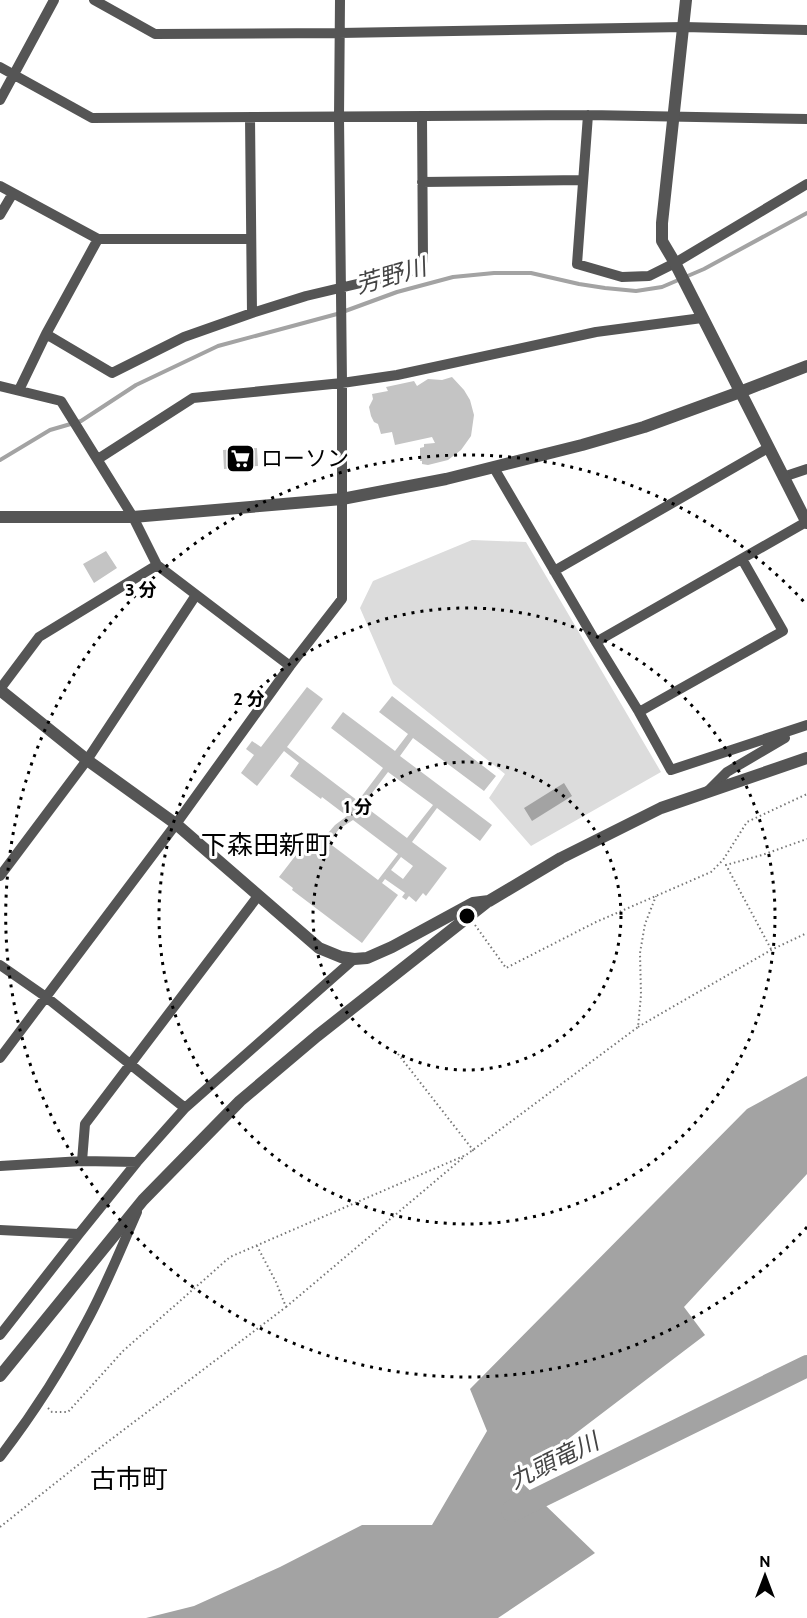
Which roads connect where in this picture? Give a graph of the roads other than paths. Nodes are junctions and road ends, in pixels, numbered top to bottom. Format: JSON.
{"nodes":[{"id":1,"x":54,"y":0,"type":"edge"},
{"id":2,"x":94,"y":0,"type":"edge"},
{"id":3,"x":340,"y":0,"type":"edge"},
{"id":4,"x":686,"y":0,"type":"edge"},
{"id":5,"x":684,"y":27,"type":"junction"},
{"id":6,"x":807,"y":30,"type":"edge"},
{"id":7,"x":340,"y":33,"type":"junction"},
{"id":8,"x":0,"y":67,"type":"edge"},
{"id":9,"x":14,"y":75,"type":"junction"},
{"id":10,"x":0,"y":100,"type":"edge"},
{"id":11,"x":588,"y":115,"type":"junction"},
{"id":12,"x":674,"y":116,"type":"junction"},
{"id":13,"x":250,"y":117,"type":"junction"},
{"id":14,"x":339,"y":117,"type":"junction"},
{"id":15,"x":422,"y":117,"type":"junction"},
{"id":16,"x":807,"y":118,"type":"edge"},
{"id":17,"x":582,"y":180,"type":"junction"},
{"id":18,"x":422,"y":182,"type":"junction"},
{"id":19,"x":807,"y":184,"type":"edge"},
{"id":20,"x":0,"y":186,"type":"edge"},
{"id":21,"x":13,"y":193,"type":"junction"},
{"id":22,"x":0,"y":215,"type":"edge"},
{"id":23,"x":98,"y":239,"type":"junction"},
{"id":24,"x":250,"y":239,"type":"junction"},
{"id":25,"x":677,"y":267,"type":"junction"},
{"id":26,"x":341,"y":288,"type":"junction"},
{"id":27,"x":252,"y":313,"type":"junction"},
{"id":28,"x":702,"y":318,"type":"junction"},
{"id":29,"x":46,"y":334,"type":"junction"},
{"id":30,"x":807,"y":366,"type":"edge"},
{"id":31,"x":342,"y":383,"type":"junction"},
{"id":32,"x":0,"y":386,"type":"edge"},
{"id":33,"x":18,"y":390,"type":"junction"},
{"id":34,"x":740,"y":392,"type":"junction"},
{"id":35,"x":768,"y":448,"type":"junction"},
{"id":36,"x":98,"y":459,"type":"junction"},
{"id":37,"x":494,"y":468,"type":"junction"},
{"id":38,"x":807,"y":469,"type":"edge"},
{"id":39,"x":783,"y":477,"type":"junction"},
{"id":40,"x":342,"y":499,"type":"junction"},
{"id":41,"x":0,"y":517,"type":"edge"},
{"id":42,"x":133,"y":517,"type":"junction"},
{"id":43,"x":807,"y":523,"type":"edge"},
{"id":44,"x":742,"y":559,"type":"junction"},
{"id":45,"x":157,"y":565,"type":"junction"},
{"id":46,"x":554,"y":571,"type":"junction"},
{"id":47,"x":196,"y":595,"type":"junction"},
{"id":48,"x":596,"y":642,"type":"junction"},
{"id":49,"x":290,"y":666,"type":"junction"},
{"id":50,"x":0,"y":690,"type":"edge"},
{"id":51,"x":639,"y":712,"type":"junction"},
{"id":52,"x":807,"y":725,"type":"edge"},
{"id":53,"x":807,"y":758,"type":"edge"},
{"id":54,"x":87,"y":760,"type":"junction"},
{"id":55,"x":707,"y":792,"type":"junction"},
{"id":56,"x":176,"y":824,"type":"junction"},
{"id":57,"x":0,"y":876,"type":"edge"},
{"id":58,"x":258,"y":896,"type":"junction"},
{"id":59,"x":489,"y":901,"type":"junction"},
{"id":60,"x":354,"y":959,"type":"junction"},
{"id":61,"x":0,"y":965,"type":"edge"},
{"id":62,"x":46,"y":997,"type":"junction"},
{"id":63,"x":0,"y":1058,"type":"edge"},
{"id":64,"x":130,"y":1064,"type":"junction"},
{"id":65,"x":185,"y":1108,"type":"junction"},
{"id":66,"x":82,"y":1161,"type":"junction"},
{"id":67,"x":137,"y":1162,"type":"junction"},
{"id":68,"x":0,"y":1166,"type":"edge"},
{"id":69,"x":143,"y":1200,"type":"junction"},
{"id":70,"x":0,"y":1230,"type":"edge"},
{"id":71,"x":79,"y":1234,"type":"junction"},
{"id":72,"x":0,"y":1335,"type":"edge"},
{"id":73,"x":0,"y":1376,"type":"edge"},
{"id":74,"x":0,"y":1457,"type":"edge"}],
"edges":[{"from":1,"to":9,"type":"street"},
{"from":2,"to":7,"type":"street"},
{"from":3,"to":7,"type":"street"},
{"from":4,"to":5,"type":"street"},
{"from":5,"to":6,"type":"street"},
{"from":5,"to":7,"type":"street"},
{"from":5,"to":12,"type":"street"},
{"from":7,"to":14,"type":"street"},
{"from":8,"to":9,"type":"street"},
{"from":9,"to":10,"type":"street"},
{"from":9,"to":13,"type":"street"},
{"from":11,"to":12,"type":"street"},
{"from":11,"to":15,"type":"street"},
{"from":11,"to":17,"type":"street"},
{"from":12,"to":16,"type":"street"},
{"from":12,"to":25,"type":"street"},
{"from":13,"to":14,"type":"street"},
{"from":13,"to":24,"type":"street"},
{"from":14,"to":15,"type":"street"},
{"from":14,"to":26,"type":"street"},
{"from":15,"to":18,"type":"street"},
{"from":17,"to":18,"type":"street"},
{"from":17,"to":25,"type":"street"},
{"from":18,"to":26,"type":"street"},
{"from":19,"to":25,"type":"street"},
{"from":20,"to":21,"type":"street"},
{"from":21,"to":22,"type":"street"},
{"from":21,"to":23,"type":"street"},
{"from":23,"to":24,"type":"street"},
{"from":23,"to":29,"type":"street"},
{"from":24,"to":27,"type":"street"},
{"from":25,"to":28,"type":"street"},
{"from":26,"to":27,"type":"street"},
{"from":26,"to":31,"type":"street"},
{"from":27,"to":29,"type":"street"},
{"from":28,"to":31,"type":"street"},
{"from":28,"to":34,"type":"street"},
{"from":29,"to":33,"type":"street"},
{"from":30,"to":34,"type":"street"},
{"from":31,"to":36,"type":"street"},
{"from":31,"to":40,"type":"street"},
{"from":32,"to":33,"type":"street"},
{"from":33,"to":36,"type":"street"},
{"from":34,"to":35,"type":"street"},
{"from":34,"to":37,"type":"street"},
{"from":35,"to":39,"type":"street"},
{"from":35,"to":46,"type":"street"},
{"from":36,"to":42,"type":"street"},
{"from":37,"to":40,"type":"street"},
{"from":37,"to":46,"type":"street"},
{"from":38,"to":39,"type":"street"},
{"from":39,"to":43,"type":"street"},
{"from":40,"to":42,"type":"street"},
{"from":40,"to":49,"type":"street"},
{"from":41,"to":42,"type":"street"},
{"from":42,"to":45,"type":"street"},
{"from":43,"to":44,"type":"street"},
{"from":44,"to":48,"type":"street"},
{"from":44,"to":51,"type":"street"},
{"from":45,"to":47,"type":"street"},
{"from":45,"to":50,"type":"street"},
{"from":46,"to":48,"type":"street"},
{"from":47,"to":49,"type":"street"},
{"from":47,"to":54,"type":"street"},
{"from":48,"to":51,"type":"street"},
{"from":49,"to":56,"type":"street"},
{"from":50,"to":54,"type":"street"},
{"from":51,"to":52,"type":"street"},
{"from":52,"to":55,"type":"street"},
{"from":53,"to":55,"type":"street"},
{"from":54,"to":56,"type":"street"},
{"from":54,"to":57,"type":"street"},
{"from":55,"to":59,"type":"street"},
{"from":56,"to":58,"type":"street"},
{"from":56,"to":62,"type":"street"},
{"from":58,"to":60,"type":"street"},
{"from":58,"to":64,"type":"street"},
{"from":59,"to":60,"type":"street"},
{"from":59,"to":69,"type":"street"},
{"from":60,"to":65,"type":"street"},
{"from":61,"to":62,"type":"street"},
{"from":62,"to":63,"type":"street"},
{"from":62,"to":64,"type":"street"},
{"from":64,"to":65,"type":"street"},
{"from":64,"to":66,"type":"street"},
{"from":65,"to":67,"type":"street"},
{"from":66,"to":67,"type":"street"},
{"from":66,"to":68,"type":"street"},
{"from":67,"to":71,"type":"street"},
{"from":69,"to":73,"type":"street"},
{"from":69,"to":74,"type":"street"},
{"from":70,"to":71,"type":"street"},
{"from":71,"to":72,"type":"street"}]}
